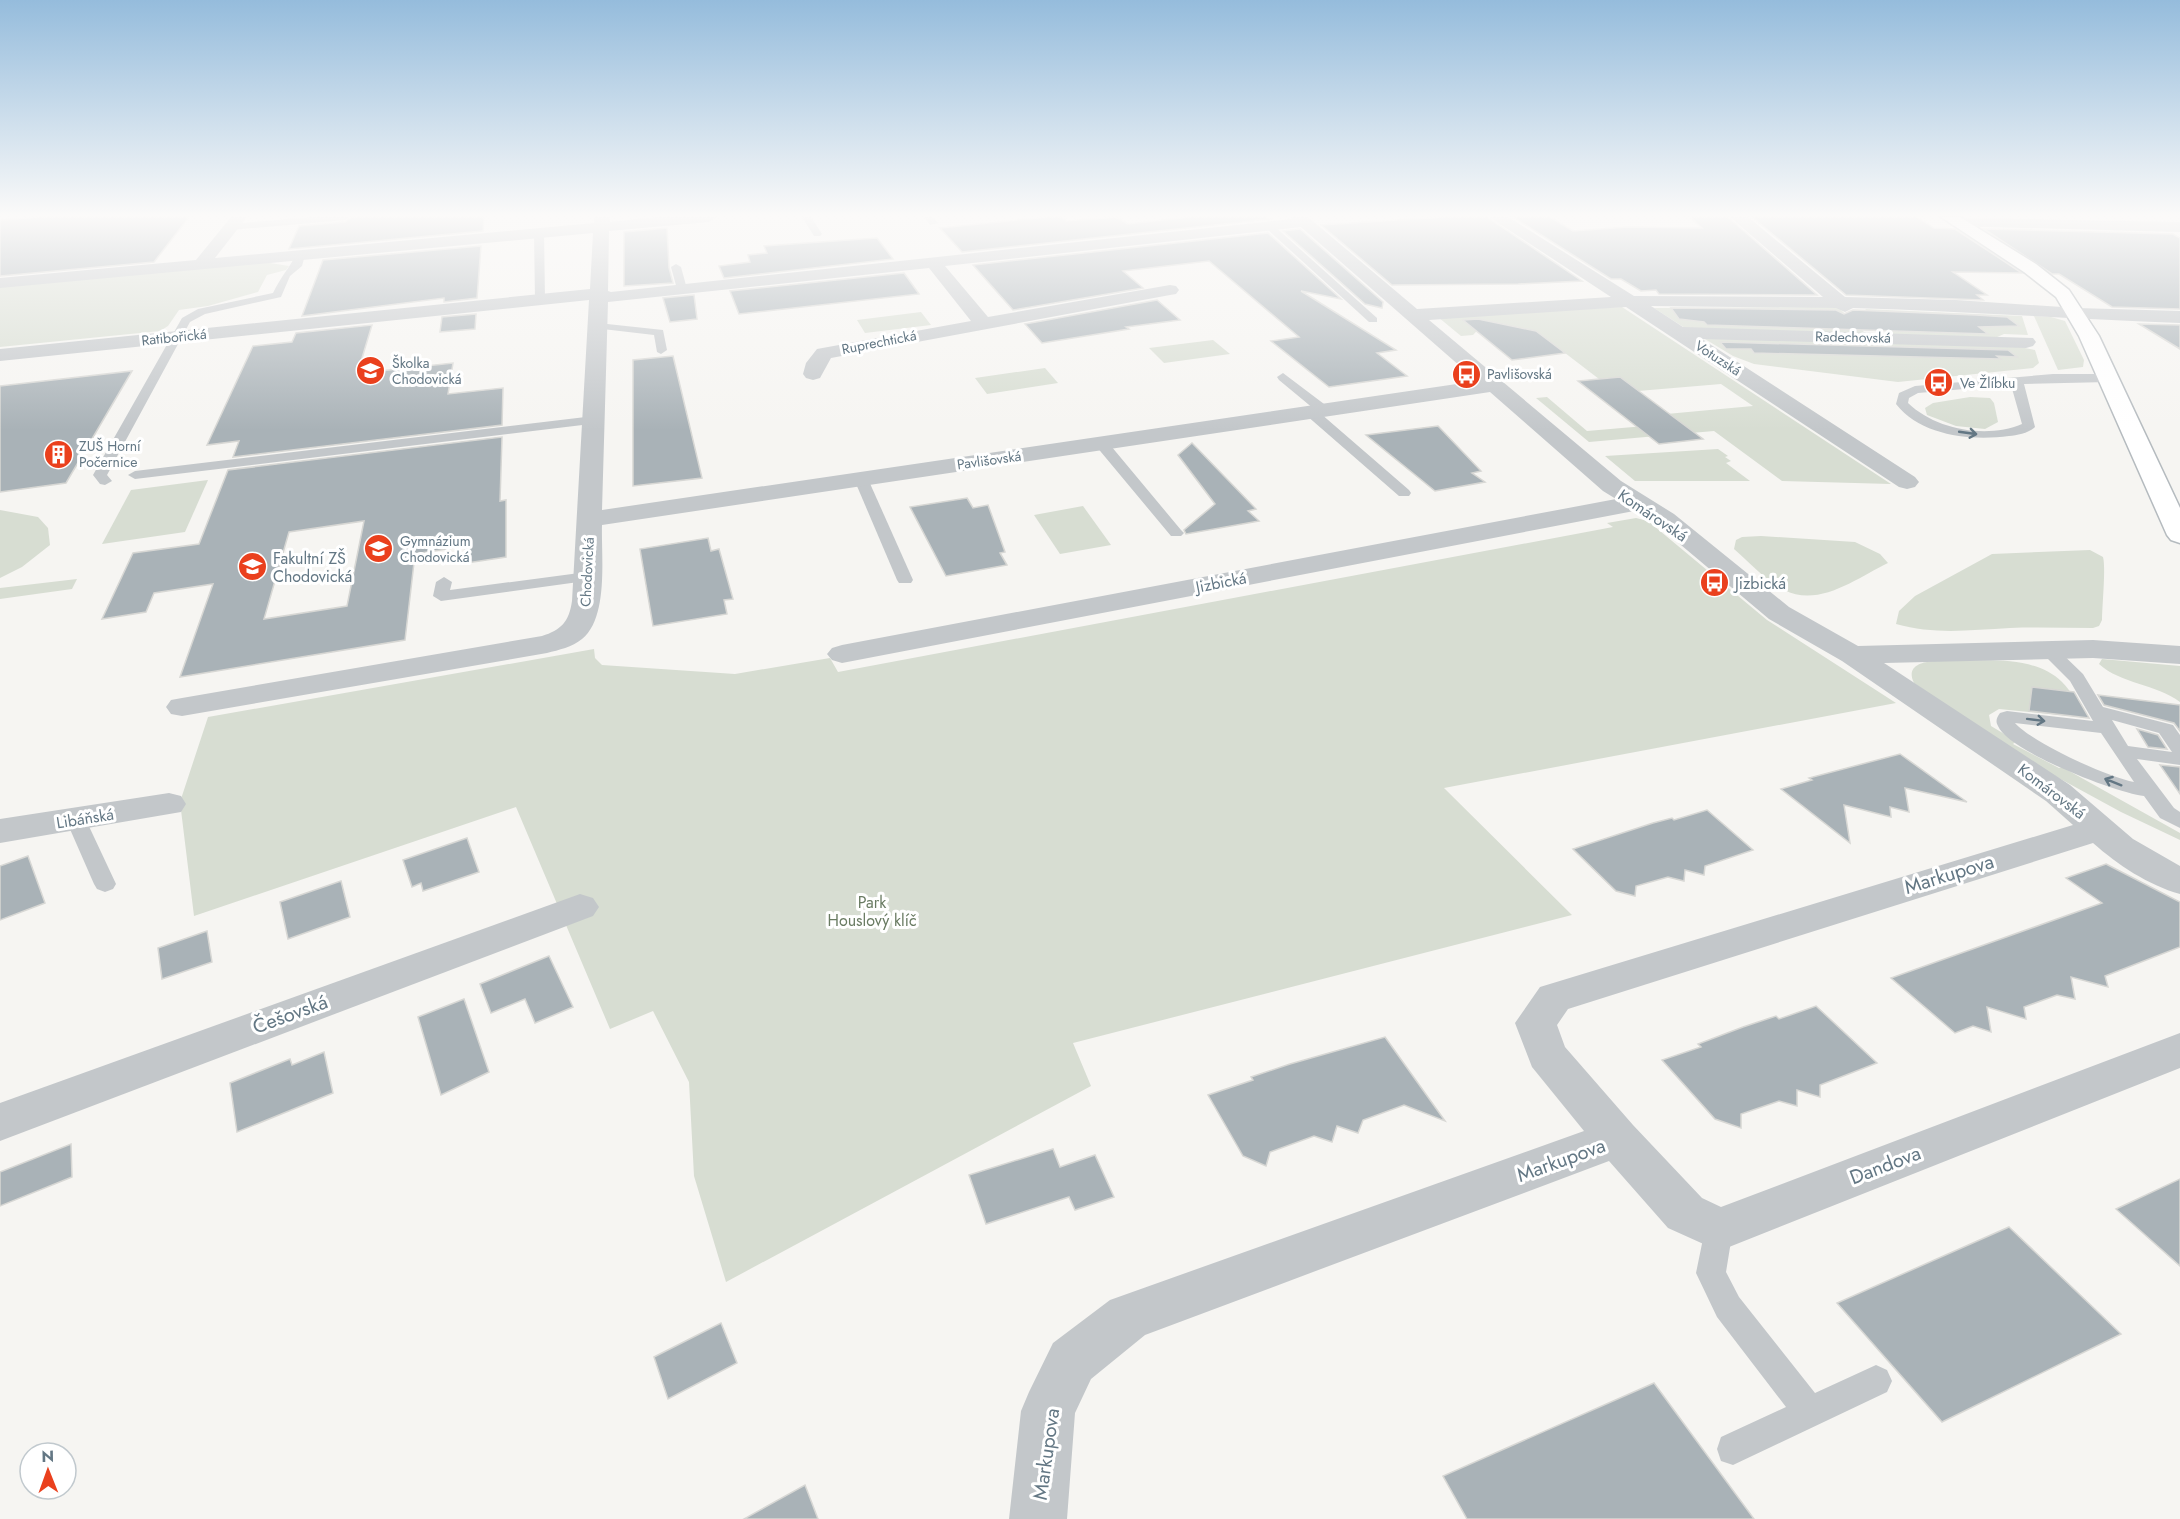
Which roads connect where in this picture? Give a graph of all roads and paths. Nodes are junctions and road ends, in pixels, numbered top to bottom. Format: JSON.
{"nodes":[{"id":1,"x":280,"y":288,"type":"edge"},
{"id":2,"x":540,"y":288,"type":"edge"},
{"id":3,"x":599,"y":288,"type":"edge"},
{"id":4,"x":691,"y":288,"type":"edge"},
{"id":5,"x":954,"y":288,"type":"edge"},
{"id":6,"x":1337,"y":288,"type":"edge"},
{"id":7,"x":1381,"y":288,"type":"edge"},
{"id":8,"x":1609,"y":288,"type":"edge"},
{"id":9,"x":1824,"y":288,"type":"edge"},
{"id":10,"x":2056,"y":288,"type":"edge"},
{"id":11,"x":681,"y":289,"type":"joint"},
{"id":12,"x":1170,"y":290,"type":"dead end"},
{"id":13,"x":599,"y":296,"type":"junction"},
{"id":14,"x":540,"y":299,"type":"junction"},
{"id":15,"x":1630,"y":301,"type":"junction"},
{"id":16,"x":1840,"y":301,"type":"junction"},
{"id":17,"x":2077,"y":314,"type":"junction"},
{"id":18,"x":1413,"y":315,"type":"junction"},
{"id":19,"x":2180,"y":317,"type":"edge"},
{"id":20,"x":1373,"y":320,"type":"dead end"},
{"id":21,"x":983,"y":323,"type":"junction"},
{"id":22,"x":598,"y":326,"type":"junction"},
{"id":23,"x":1679,"y":333,"type":"junction"},
{"id":24,"x":176,"y":336,"type":"junction"},
{"id":25,"x":1882,"y":338,"type":"junction"},
{"id":26,"x":2026,"y":342,"type":"dead end"},
{"id":27,"x":661,"y":350,"type":"dead end"},
{"id":28,"x":0,"y":355,"type":"edge"},
{"id":29,"x":813,"y":374,"type":"dead end"},
{"id":30,"x":1283,"y":377,"type":"dead end"},
{"id":31,"x":2108,"y":378,"type":"junction"},
{"id":32,"x":2018,"y":383,"type":"junction"},
{"id":33,"x":1495,"y":385,"type":"junction"},
{"id":34,"x":1317,"y":411,"type":"junction"},
{"id":35,"x":594,"y":420,"type":"junction"},
{"id":36,"x":1101,"y":443,"type":"junction"},
{"id":37,"x":135,"y":475,"type":"dead end"},
{"id":38,"x":861,"y":479,"type":"junction"},
{"id":39,"x":105,"y":481,"type":"dead end"},
{"id":40,"x":1907,"y":482,"type":"dead end"},
{"id":41,"x":1404,"y":493,"type":"dead end"},
{"id":42,"x":1636,"y":503,"type":"junction"},
{"id":43,"x":590,"y":519,"type":"junction"},
{"id":44,"x":1176,"y":533,"type":"dead end"},
{"id":45,"x":2180,"y":535,"type":"edge"},
{"id":46,"x":587,"y":577,"type":"junction"},
{"id":47,"x":904,"y":580,"type":"dead end"},
{"id":48,"x":444,"y":582,"type":"dead end"},
{"id":49,"x":2047,"y":649,"type":"junction"},
{"id":50,"x":842,"y":654,"type":"dead end"},
{"id":51,"x":1852,"y":655,"type":"junction"},
{"id":52,"x":2180,"y":655,"type":"edge"},
{"id":53,"x":182,"y":707,"type":"dead end"},
{"id":54,"x":2095,"y":710,"type":"junction"},
{"id":55,"x":2106,"y":728,"type":"junction"},
{"id":56,"x":2180,"y":749,"type":"edge"},
{"id":57,"x":2121,"y":751,"type":"junction"},
{"id":58,"x":2180,"y":759,"type":"edge"},
{"id":59,"x":2150,"y":790,"type":"junction"},
{"id":60,"x":169,"y":804,"type":"dead end"},
{"id":61,"x":76,"y":820,"type":"junction"},
{"id":62,"x":2180,"y":821,"type":"edge"},
{"id":63,"x":2098,"y":829,"type":"junction"},
{"id":64,"x":0,"y":831,"type":"edge"},
{"id":65,"x":2180,"y":881,"type":"edge"},
{"id":66,"x":105,"y":884,"type":"dead end"},
{"id":67,"x":580,"y":907,"type":"dead end"},
{"id":68,"x":2180,"y":1050,"type":"edge"},
{"id":69,"x":0,"y":1122,"type":"edge"},
{"id":70,"x":1617,"y":1140,"type":"junction"},
{"id":71,"x":1719,"y":1229,"type":"junction"},
{"id":72,"x":1876,"y":1381,"type":"dead end"},
{"id":73,"x":1810,"y":1412,"type":"junction"},
{"id":74,"x":1732,"y":1449,"type":"dead end"},
{"id":75,"x":1038,"y":1519,"type":"edge"}],
"edges":[{"from":1,"to":24,"type":"lane"},
{"from":2,"to":14,"type":"lane"},
{"from":3,"to":13,"type":"street","name":"Chodovická"},
{"from":4,"to":11,"type":"street","name":"Ratibořická"},
{"from":5,"to":21,"type":"street"},
{"from":6,"to":20,"type":"lane"},
{"from":7,"to":18,"type":"street","name":"Komárovská"},
{"from":8,"to":15,"type":"street","name":"Votuzská"},
{"from":9,"to":16,"type":"street"},
{"from":10,"to":17,"type":"street"},
{"from":11,"to":13,"type":"street","name":"Ratibořická"},
{"from":12,"to":21,"type":"street","name":"Ruprechtická"},
{"from":13,"to":14,"type":"street","name":"Ratibořická"},
{"from":13,"to":22,"type":"street","name":"Chodovická"},
{"from":14,"to":24,"type":"street","name":"Ratibořická"},
{"from":15,"to":16,"type":"street"},
{"from":15,"to":18,"type":"street"},
{"from":15,"to":23,"type":"street","name":"Votuzská"},
{"from":16,"to":17,"type":"street"},
{"from":16,"to":25,"type":"street"},
{"from":17,"to":19,"type":"street"},
{"from":17,"to":31,"type":"street"},
{"from":18,"to":33,"type":"street","name":"Komárovská"},
{"from":21,"to":29,"type":"street","name":"Ruprechtická"},
{"from":22,"to":27,"type":"lane"},
{"from":22,"to":35,"type":"street","name":"Chodovická"},
{"from":23,"to":25,"type":"street","name":"Radechovská"},
{"from":23,"to":40,"type":"street","name":"Votuzská"},
{"from":24,"to":28,"type":"street","name":"Ratibořická"},
{"from":24,"to":39,"type":"lane"},
{"from":25,"to":26,"type":"street","name":"Radechovská"},
{"from":30,"to":34,"type":"lane"},
{"from":31,"to":32,"type":"lane"},
{"from":31,"to":45,"type":"street"},
{"from":32,"to":32,"type":"lane","one_way":true},
{"from":33,"to":34,"type":"street","name":"Pavlišovská"},
{"from":33,"to":42,"type":"street","name":"Komárovská"},
{"from":34,"to":36,"type":"street","name":"Pavlišovská"},
{"from":34,"to":41,"type":"lane"},
{"from":35,"to":37,"type":"lane"},
{"from":35,"to":43,"type":"street","name":"Chodovická"},
{"from":36,"to":38,"type":"street","name":"Pavlišovská"},
{"from":36,"to":44,"type":"lane"},
{"from":38,"to":43,"type":"street","name":"Pavlišovská"},
{"from":38,"to":47,"type":"lane"},
{"from":42,"to":50,"type":"street","name":"Jizbická"},
{"from":42,"to":51,"type":"street","name":"Komárovská"},
{"from":43,"to":46,"type":"street","name":"Chodovická"},
{"from":46,"to":48,"type":"lane"},
{"from":46,"to":53,"type":"street","name":"Chodovická"},
{"from":49,"to":51,"type":"street"},
{"from":49,"to":52,"type":"street"},
{"from":49,"to":54,"type":"lane"},
{"from":51,"to":63,"type":"street","name":"Komárovská"},
{"from":54,"to":55,"type":"lane"},
{"from":54,"to":56,"type":"lane"},
{"from":55,"to":57,"type":"lane"},
{"from":59,"to":55,"type":"lane","one_way":true},
{"from":57,"to":58,"type":"lane"},
{"from":57,"to":59,"type":"lane"},
{"from":59,"to":62,"type":"lane"},
{"from":60,"to":61,"type":"street","name":"Libáňská"},
{"from":61,"to":64,"type":"street","name":"Libáňská"},
{"from":61,"to":66,"type":"lane"},
{"from":63,"to":65,"type":"street","name":"Komárovská"},
{"from":63,"to":70,"type":"street","name":"Markupova"},
{"from":67,"to":69,"type":"street","name":"Češovská"},
{"from":68,"to":71,"type":"street","name":"Dandova"},
{"from":70,"to":71,"type":"street"},
{"from":70,"to":75,"type":"street","name":"Markupova"},
{"from":71,"to":73,"type":"lane"},
{"from":72,"to":73,"type":"lane"},
{"from":73,"to":74,"type":"lane"}]}
